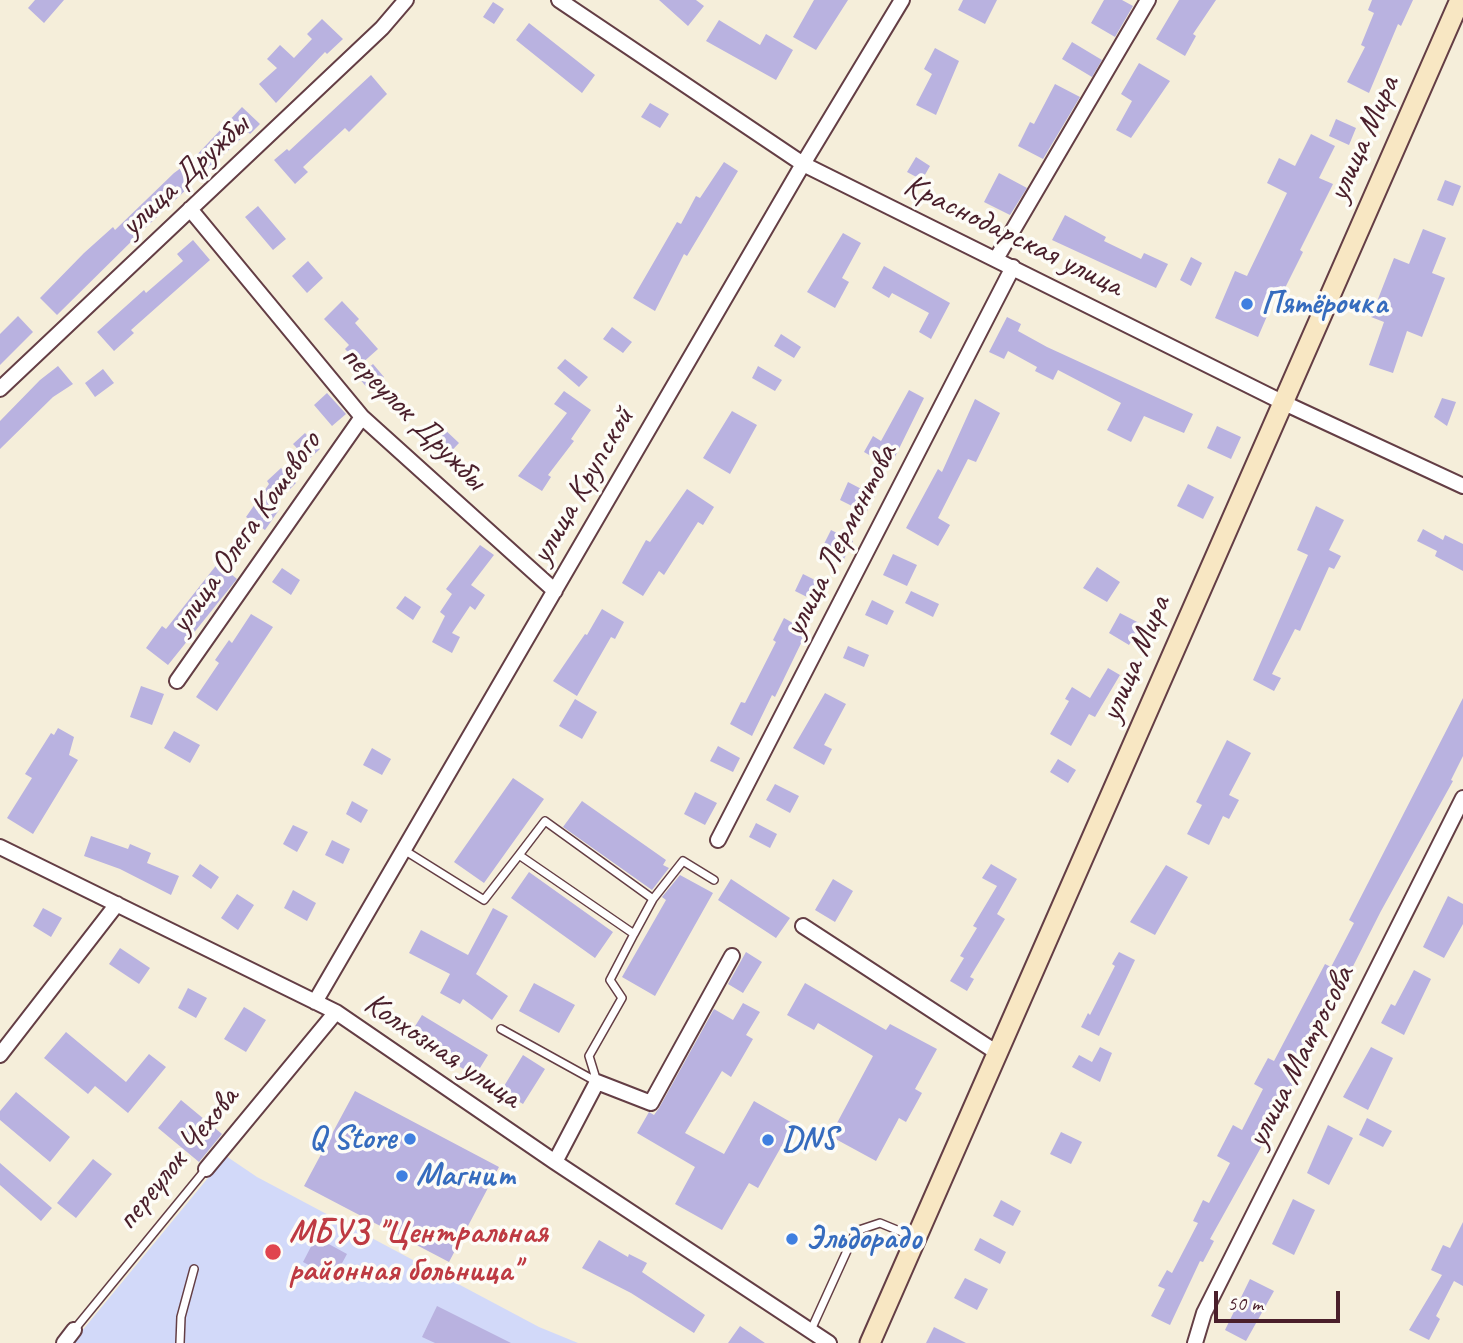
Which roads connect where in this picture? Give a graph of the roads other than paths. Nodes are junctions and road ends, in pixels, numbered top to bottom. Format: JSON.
{"nodes":[{"id":1,"x":406,"y":0,"type":"edge"},
{"id":2,"x":902,"y":0,"type":"edge"},
{"id":3,"x":1148,"y":0,"type":"edge"},
{"id":4,"x":1460,"y":0,"type":"edge"},
{"id":5,"x":564,"y":1,"type":"edge"},
{"id":6,"x":803,"y":164,"type":"junction"},
{"id":7,"x":190,"y":209,"type":"junction"},
{"id":8,"x":996,"y":259,"type":"junction"},
{"id":9,"x":1013,"y":267,"type":"junction"},
{"id":10,"x":0,"y":389,"type":"edge"},
{"id":11,"x":1282,"y":402,"type":"junction"},
{"id":12,"x":362,"y":417,"type":"junction"},
{"id":13,"x":1463,"y":486,"type":"edge"},
{"id":14,"x":555,"y":590,"type":"junction"},
{"id":15,"x":177,"y":681,"type":"dead end"},
{"id":16,"x":1463,"y":797,"type":"edge"},
{"id":17,"x":718,"y":840,"type":"dead end"},
{"id":18,"x":0,"y":847,"type":"edge"},
{"id":19,"x":404,"y":850,"type":"junction"},
{"id":20,"x":519,"y":855,"type":"junction"},
{"id":21,"x":713,"y":880,"type":"dead end"},
{"id":22,"x":653,"y":899,"type":"junction"},
{"id":23,"x":117,"y":904,"type":"junction"},
{"id":24,"x":803,"y":926,"type":"dead end"},
{"id":25,"x":634,"y":934,"type":"junction"},
{"id":26,"x":732,"y":956,"type":"dead end"},
{"id":27,"x":315,"y":1002,"type":"junction"},
{"id":28,"x":336,"y":1012,"type":"junction"},
{"id":29,"x":501,"y":1029,"type":"dead end"},
{"id":30,"x":999,"y":1054,"type":"junction"},
{"id":31,"x":0,"y":1055,"type":"edge"},
{"id":32,"x":597,"y":1082,"type":"junction"},
{"id":33,"x":555,"y":1162,"type":"junction"},
{"id":34,"x":205,"y":1169,"type":"joint"},
{"id":35,"x":917,"y":1238,"type":"junction"},
{"id":36,"x":194,"y":1269,"type":"dead end"},
{"id":37,"x":74,"y":1330,"type":"joint"},
{"id":38,"x":811,"y":1330,"type":"junction"},
{"id":39,"x":64,"y":1343,"type":"edge"},
{"id":40,"x":180,"y":1343,"type":"edge"},
{"id":41,"x":829,"y":1343,"type":"edge"},
{"id":42,"x":870,"y":1343,"type":"edge"},
{"id":43,"x":1195,"y":1343,"type":"edge"}],
"edges":[{"from":1,"to":7,"type":"street","name":"улица Дружбы"},
{"from":2,"to":6,"type":"street","name":"улица Крупской"},
{"from":3,"to":8,"type":"street"},
{"from":4,"to":11,"type":"main road","name":"улица Мира"},
{"from":5,"to":6,"type":"street","name":"Краснодарская улица"},
{"from":6,"to":8,"type":"street","name":"Краснодарская улица"},
{"from":6,"to":14,"type":"street","name":"улица Крупской"},
{"from":7,"to":10,"type":"street","name":"улица Дружбы"},
{"from":7,"to":12,"type":"street","name":"переулок Дружбы"},
{"from":8,"to":9,"type":"street","name":"Краснодарская улица"},
{"from":9,"to":11,"type":"street","name":"Краснодарская улица"},
{"from":9,"to":17,"type":"street","name":"улица Лермонтова"},
{"from":11,"to":13,"type":"street","name":"Краснодарская улица"},
{"from":11,"to":30,"type":"main road","name":"улица Мира"},
{"from":12,"to":14,"type":"street","name":"переулок Дружбы"},
{"from":12,"to":15,"type":"street","name":"улица Олега Кошевого"},
{"from":14,"to":19,"type":"street","name":"улица Крупской"},
{"from":16,"to":43,"type":"street","name":"улица Матросова"},
{"from":18,"to":23,"type":"street","name":"Колхозная улица"},
{"from":19,"to":20,"type":"lane"},
{"from":19,"to":27,"type":"street","name":"улица Крупской"},
{"from":20,"to":22,"type":"lane"},
{"from":20,"to":25,"type":"lane"},
{"from":21,"to":22,"type":"lane"},
{"from":22,"to":25,"type":"lane"},
{"from":23,"to":27,"type":"street","name":"Колхозная улица"},
{"from":23,"to":31,"type":"street"},
{"from":24,"to":30,"type":"street"},
{"from":25,"to":32,"type":"lane"},
{"from":26,"to":32,"type":"street"},
{"from":27,"to":28,"type":"street","name":"Колхозная улица"},
{"from":28,"to":33,"type":"street","name":"Колхозная улица"},
{"from":28,"to":34,"type":"street","name":"переулок Чехова"},
{"from":29,"to":32,"type":"lane"},
{"from":30,"to":35,"type":"main road","name":"улица Мира"},
{"from":32,"to":33,"type":"street"},
{"from":33,"to":38,"type":"street","name":"Колхозная улица"},
{"from":34,"to":37,"type":"lane","name":"переулок Чехова"},
{"from":35,"to":38,"type":"lane"},
{"from":35,"to":42,"type":"main road","name":"улица Мира"},
{"from":36,"to":40,"type":"lane"},
{"from":37,"to":39,"type":"street","name":"переулок Чехова"},
{"from":38,"to":41,"type":"street","name":"Колхозная улица"}]}
